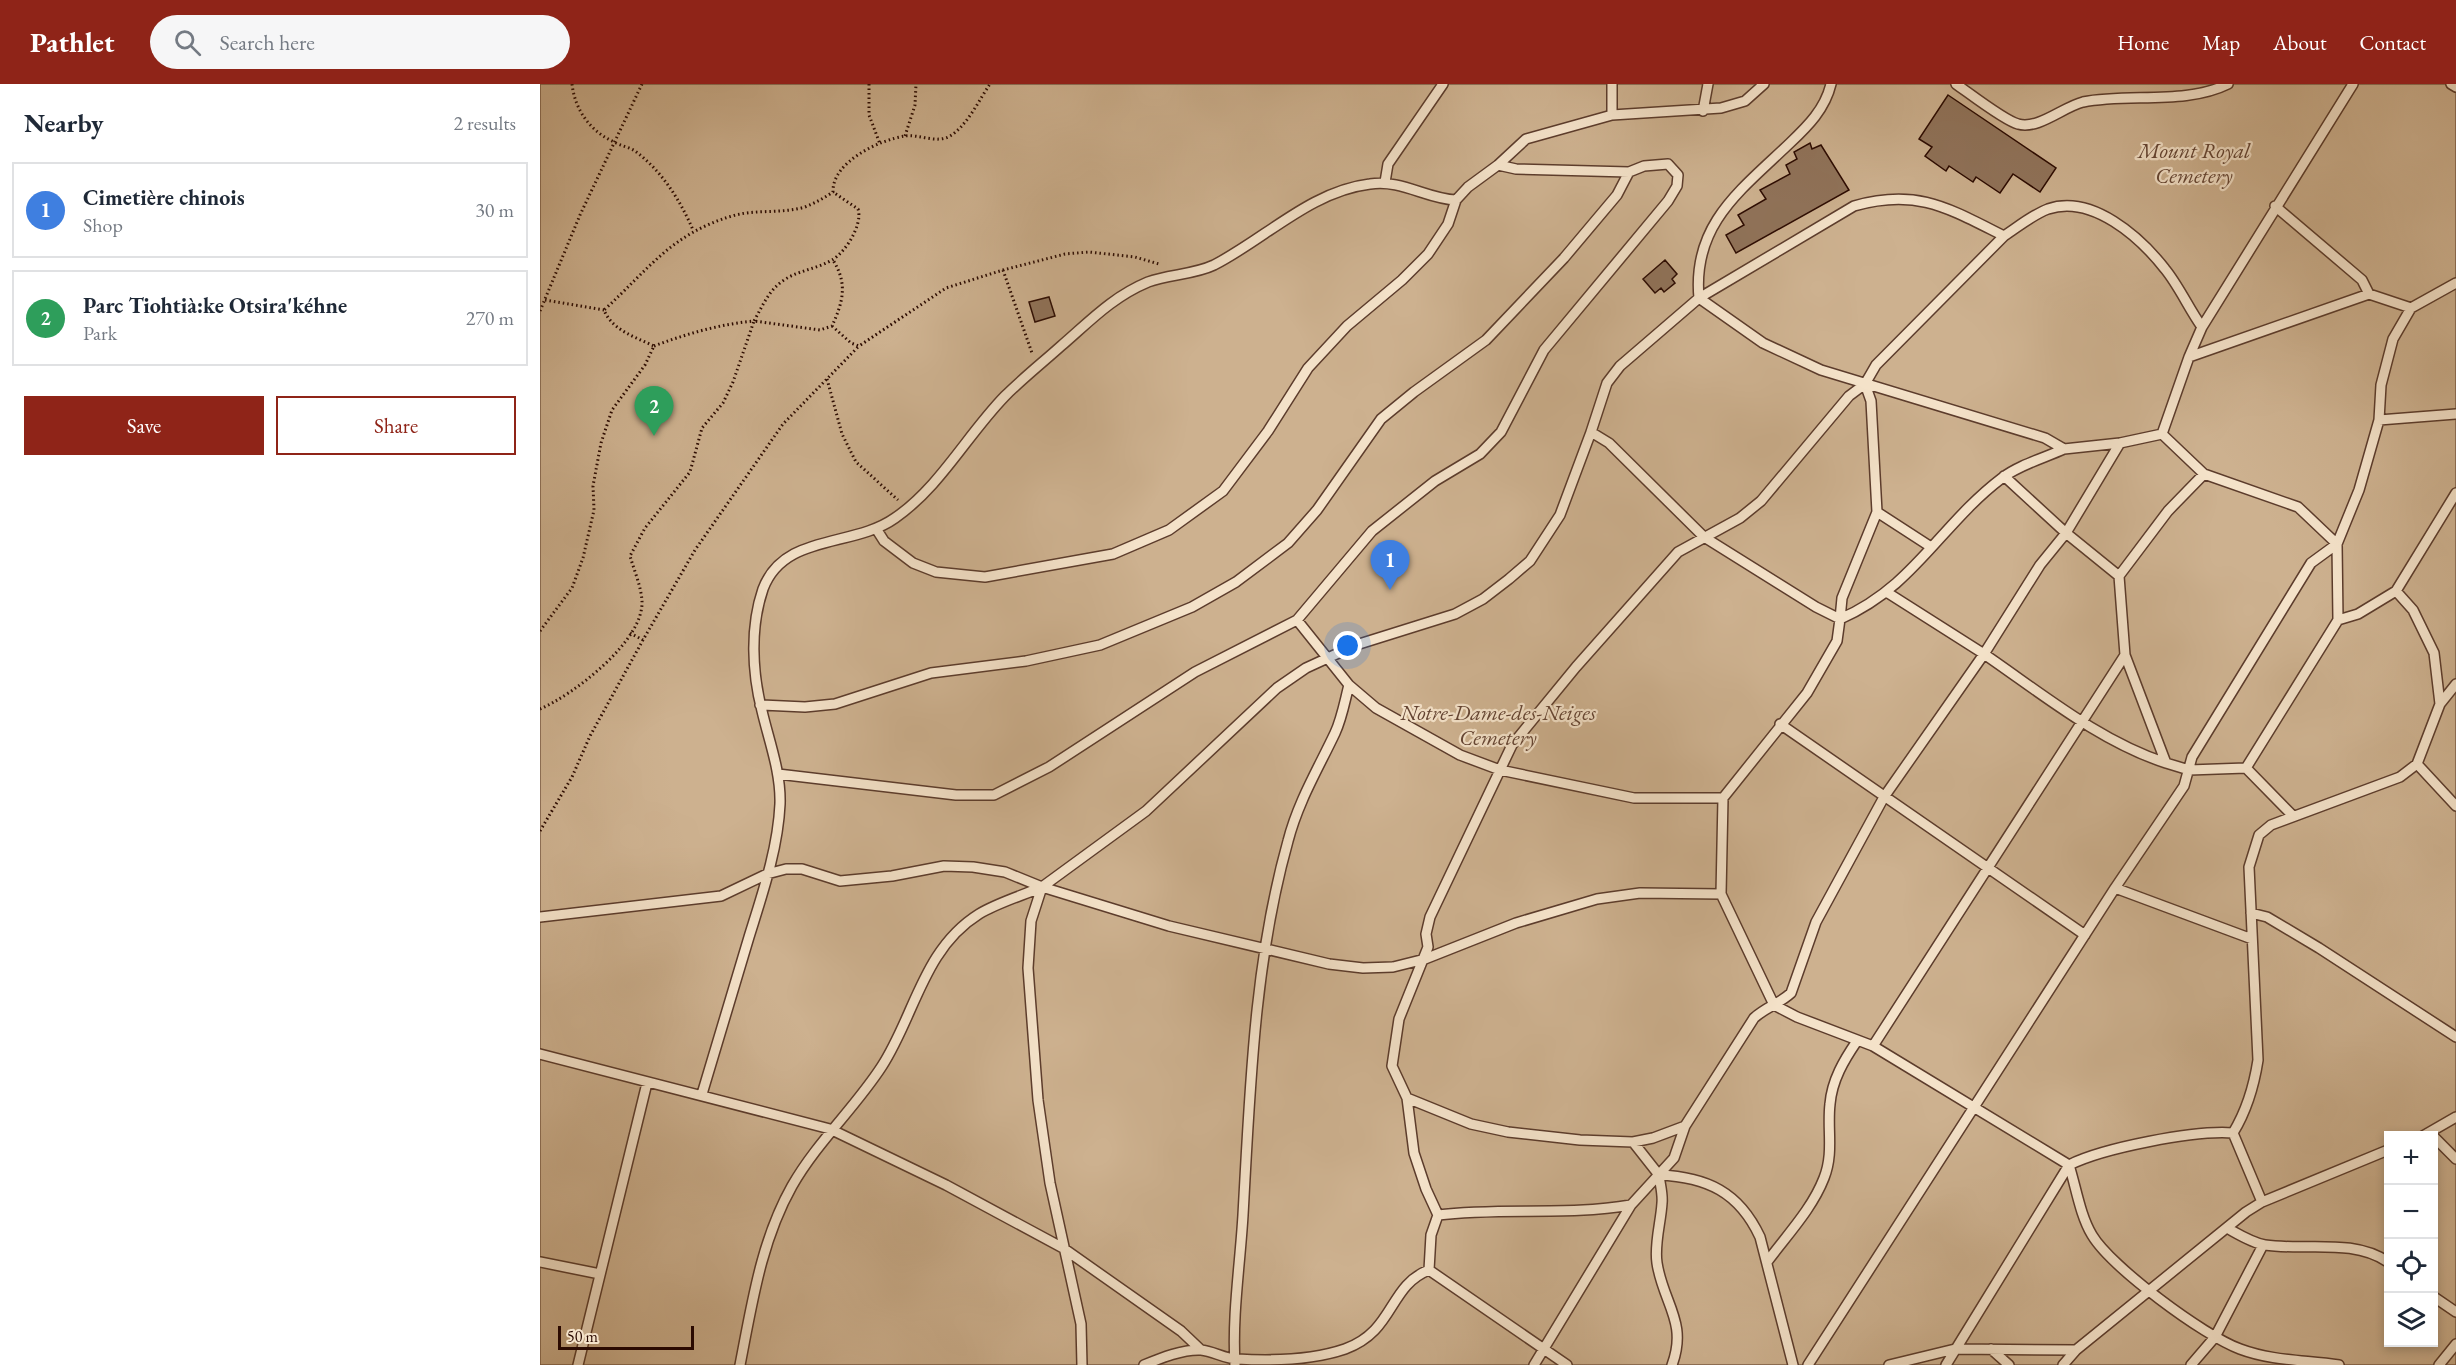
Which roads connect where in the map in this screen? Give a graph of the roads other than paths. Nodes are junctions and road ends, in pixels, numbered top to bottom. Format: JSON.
{"nodes":[{"id":1,"x":1443,"y":84,"type":"edge"},
{"id":2,"x":1612,"y":84,"type":"edge"},
{"id":3,"x":1708,"y":84,"type":"edge"},
{"id":4,"x":1764,"y":84,"type":"edge"},
{"id":5,"x":1831,"y":84,"type":"edge"},
{"id":6,"x":1956,"y":84,"type":"edge"},
{"id":7,"x":2228,"y":84,"type":"edge"},
{"id":8,"x":2353,"y":84,"type":"edge"},
{"id":9,"x":2451,"y":84,"type":"edge"},
{"id":10,"x":2456,"y":87,"type":"edge"},
{"id":11,"x":1703,"y":111,"type":"junction"},
{"id":12,"x":1612,"y":115,"type":"junction"},
{"id":13,"x":1498,"y":165,"type":"junction"},
{"id":14,"x":1629,"y":172,"type":"junction"},
{"id":15,"x":1385,"y":182,"type":"junction"},
{"id":16,"x":1456,"y":200,"type":"junction"},
{"id":17,"x":2275,"y":206,"type":"junction"},
{"id":18,"x":2004,"y":236,"type":"junction"},
{"id":19,"x":2456,"y":283,"type":"edge"},
{"id":20,"x":2369,"y":294,"type":"junction"},
{"id":21,"x":1699,"y":298,"type":"junction"},
{"id":22,"x":2411,"y":308,"type":"junction"},
{"id":23,"x":2202,"y":327,"type":"junction"},
{"id":24,"x":2189,"y":357,"type":"junction"},
{"id":25,"x":1864,"y":384,"type":"junction"},
{"id":26,"x":2456,"y":414,"type":"edge"},
{"id":27,"x":2379,"y":420,"type":"junction"},
{"id":28,"x":1591,"y":432,"type":"junction"},
{"id":29,"x":2162,"y":434,"type":"junction"},
{"id":30,"x":2120,"y":443,"type":"junction"},
{"id":31,"x":2064,"y":449,"type":"junction"},
{"id":32,"x":2204,"y":474,"type":"junction"},
{"id":33,"x":2004,"y":476,"type":"junction"},
{"id":34,"x":2456,"y":493,"type":"edge"},
{"id":35,"x":1877,"y":512,"type":"junction"},
{"id":36,"x":877,"y":530,"type":"junction"},
{"id":37,"x":2066,"y":533,"type":"junction"},
{"id":38,"x":1704,"y":537,"type":"junction"},
{"id":39,"x":2337,"y":544,"type":"junction"},
{"id":40,"x":1931,"y":548,"type":"junction"},
{"id":41,"x":2119,"y":576,"type":"junction"},
{"id":42,"x":2396,"y":591,"type":"junction"},
{"id":43,"x":1887,"y":593,"type":"junction"},
{"id":44,"x":1840,"y":619,"type":"junction"},
{"id":45,"x":1297,"y":620,"type":"junction"},
{"id":46,"x":2338,"y":620,"type":"junction"},
{"id":47,"x":1984,"y":654,"type":"junction"},
{"id":48,"x":2125,"y":655,"type":"junction"},
{"id":49,"x":1328,"y":658,"type":"junction"},
{"id":50,"x":2456,"y":684,"type":"edge"},
{"id":51,"x":1349,"y":685,"type":"junction"},
{"id":52,"x":2440,"y":704,"type":"junction"},
{"id":53,"x":760,"y":705,"type":"junction"},
{"id":54,"x":2081,"y":721,"type":"junction"},
{"id":55,"x":1780,"y":724,"type":"junction"},
{"id":56,"x":2166,"y":763,"type":"junction"},
{"id":57,"x":2417,"y":764,"type":"junction"},
{"id":58,"x":2246,"y":768,"type":"junction"},
{"id":59,"x":1500,"y":770,"type":"junction"},
{"id":60,"x":2189,"y":770,"type":"junction"},
{"id":61,"x":778,"y":774,"type":"junction"},
{"id":62,"x":1884,"y":797,"type":"junction"},
{"id":63,"x":1723,"y":798,"type":"junction"},
{"id":64,"x":2456,"y":806,"type":"edge"},
{"id":65,"x":2293,"y":816,"type":"junction"},
{"id":66,"x":1988,"y":866,"type":"junction"},
{"id":67,"x":767,"y":874,"type":"junction"},
{"id":68,"x":1042,"y":887,"type":"junction"},
{"id":69,"x":2115,"y":888,"type":"junction"},
{"id":70,"x":1721,"y":894,"type":"junction"},
{"id":71,"x":2251,"y":913,"type":"junction"},
{"id":72,"x":540,"y":917,"type":"edge"},
{"id":73,"x":2085,"y":935,"type":"junction"},
{"id":74,"x":2252,"y":939,"type":"junction"},
{"id":75,"x":1264,"y":947,"type":"junction"},
{"id":76,"x":1425,"y":959,"type":"junction"},
{"id":77,"x":1774,"y":1005,"type":"junction"},
{"id":78,"x":2456,"y":1037,"type":"edge"},
{"id":79,"x":1857,"y":1041,"type":"junction"},
{"id":80,"x":1873,"y":1046,"type":"junction"},
{"id":81,"x":540,"y":1054,"type":"edge"},
{"id":82,"x":647,"y":1083,"type":"junction"},
{"id":83,"x":702,"y":1094,"type":"junction"},
{"id":84,"x":1407,"y":1098,"type":"junction"},
{"id":85,"x":1975,"y":1106,"type":"junction"},
{"id":86,"x":2456,"y":1117,"type":"edge"},
{"id":87,"x":1685,"y":1126,"type":"junction"},
{"id":88,"x":830,"y":1129,"type":"junction"},
{"id":89,"x":2435,"y":1131,"type":"edge"},
{"id":90,"x":2233,"y":1132,"type":"junction"},
{"id":91,"x":1633,"y":1142,"type":"junction"},
{"id":92,"x":2438,"y":1143,"type":"edge"},
{"id":93,"x":2384,"y":1152,"type":"edge"},
{"id":94,"x":2456,"y":1159,"type":"edge"},
{"id":95,"x":2069,"y":1165,"type":"junction"},
{"id":96,"x":1659,"y":1175,"type":"junction"},
{"id":97,"x":2262,"y":1202,"type":"junction"},
{"id":98,"x":1631,"y":1205,"type":"junction"},
{"id":99,"x":1438,"y":1215,"type":"junction"},
{"id":100,"x":2227,"y":1228,"type":"junction"},
{"id":101,"x":2263,"y":1245,"type":"junction"},
{"id":102,"x":1063,"y":1248,"type":"junction"},
{"id":103,"x":2384,"y":1260,"type":"edge"},
{"id":104,"x":540,"y":1262,"type":"edge"},
{"id":105,"x":1767,"y":1262,"type":"junction"},
{"id":106,"x":1429,"y":1270,"type":"junction"},
{"id":107,"x":600,"y":1274,"type":"junction"},
{"id":108,"x":2151,"y":1291,"type":"junction"},
{"id":109,"x":2438,"y":1300,"type":"edge"},
{"id":110,"x":2456,"y":1312,"type":"edge"},
{"id":111,"x":2215,"y":1337,"type":"junction"},
{"id":112,"x":2456,"y":1344,"type":"edge"},
{"id":113,"x":1955,"y":1349,"type":"junction"},
{"id":114,"x":1991,"y":1349,"type":"junction"},
{"id":115,"x":1201,"y":1350,"type":"junction"},
{"id":116,"x":1544,"y":1350,"type":"junction"},
{"id":117,"x":2076,"y":1350,"type":"junction"},
{"id":118,"x":1237,"y":1363,"type":"edge"},
{"id":119,"x":578,"y":1365,"type":"edge"},
{"id":120,"x":740,"y":1365,"type":"edge"},
{"id":121,"x":1082,"y":1365,"type":"edge"},
{"id":122,"x":1144,"y":1365,"type":"edge"},
{"id":123,"x":1534,"y":1365,"type":"edge"},
{"id":124,"x":1567,"y":1365,"type":"edge"},
{"id":125,"x":1672,"y":1365,"type":"edge"},
{"id":126,"x":1793,"y":1365,"type":"edge"},
{"id":127,"x":1808,"y":1365,"type":"edge"},
{"id":128,"x":1889,"y":1365,"type":"edge"},
{"id":129,"x":1946,"y":1365,"type":"edge"},
{"id":130,"x":2010,"y":1365,"type":"edge"},
{"id":131,"x":2063,"y":1365,"type":"edge"},
{"id":132,"x":2191,"y":1365,"type":"edge"},
{"id":133,"x":2339,"y":1365,"type":"edge"},
{"id":134,"x":2439,"y":1365,"type":"edge"}],
"edges":[{"from":1,"to":15,"type":"lane"},
{"from":2,"to":12,"type":"lane"},
{"from":3,"to":11,"type":"lane"},
{"from":4,"to":11,"type":"lane"},
{"from":5,"to":21,"type":"lane"},
{"from":6,"to":7,"type":"lane"},
{"from":8,"to":17,"type":"lane"},
{"from":9,"to":10,"type":"lane"},
{"from":11,"to":12,"type":"lane"},
{"from":12,"to":13,"type":"lane"},
{"from":13,"to":14,"type":"lane"},
{"from":13,"to":16,"type":"lane"},
{"from":14,"to":45,"type":"lane"},
{"from":14,"to":53,"type":"lane"},
{"from":15,"to":16,"type":"lane"},
{"from":15,"to":36,"type":"lane"},
{"from":16,"to":36,"type":"lane"},
{"from":17,"to":20,"type":"lane"},
{"from":17,"to":23,"type":"lane"},
{"from":18,"to":21,"type":"lane"},
{"from":18,"to":23,"type":"lane"},
{"from":18,"to":25,"type":"lane"},
{"from":19,"to":22,"type":"lane"},
{"from":20,"to":22,"type":"lane"},
{"from":20,"to":24,"type":"lane"},
{"from":21,"to":25,"type":"lane"},
{"from":21,"to":28,"type":"lane"},
{"from":22,"to":27,"type":"lane"},
{"from":23,"to":24,"type":"lane"},
{"from":24,"to":29,"type":"lane"},
{"from":25,"to":31,"type":"lane"},
{"from":25,"to":35,"type":"lane"},
{"from":25,"to":38,"type":"lane"},
{"from":26,"to":27,"type":"lane"},
{"from":27,"to":39,"type":"lane"},
{"from":28,"to":38,"type":"lane"},
{"from":28,"to":49,"type":"lane"},
{"from":29,"to":30,"type":"lane"},
{"from":29,"to":32,"type":"lane"},
{"from":30,"to":31,"type":"lane"},
{"from":30,"to":37,"type":"lane"},
{"from":31,"to":33,"type":"lane"},
{"from":32,"to":39,"type":"lane"},
{"from":32,"to":41,"type":"lane"},
{"from":33,"to":37,"type":"lane"},
{"from":33,"to":40,"type":"lane"},
{"from":34,"to":42,"type":"lane"},
{"from":35,"to":40,"type":"lane"},
{"from":35,"to":44,"type":"lane"},
{"from":36,"to":53,"type":"lane"},
{"from":37,"to":41,"type":"lane"},
{"from":37,"to":47,"type":"lane"},
{"from":38,"to":44,"type":"lane"},
{"from":38,"to":59,"type":"lane"},
{"from":39,"to":46,"type":"lane"},
{"from":39,"to":60,"type":"lane"},
{"from":40,"to":43,"type":"lane"},
{"from":41,"to":48,"type":"lane"},
{"from":42,"to":46,"type":"lane"},
{"from":42,"to":52,"type":"lane"},
{"from":43,"to":44,"type":"lane"},
{"from":43,"to":47,"type":"lane"},
{"from":44,"to":55,"type":"lane"},
{"from":45,"to":49,"type":"lane"},
{"from":45,"to":61,"type":"lane"},
{"from":46,"to":58,"type":"lane"},
{"from":47,"to":54,"type":"lane"},
{"from":47,"to":62,"type":"lane"},
{"from":48,"to":54,"type":"lane"},
{"from":48,"to":56,"type":"lane"},
{"from":49,"to":51,"type":"lane"},
{"from":49,"to":68,"type":"lane"},
{"from":50,"to":52,"type":"lane"},
{"from":51,"to":59,"type":"lane"},
{"from":51,"to":75,"type":"lane"},
{"from":52,"to":57,"type":"lane"},
{"from":53,"to":61,"type":"lane"},
{"from":54,"to":56,"type":"lane"},
{"from":54,"to":66,"type":"lane"},
{"from":55,"to":62,"type":"lane"},
{"from":55,"to":63,"type":"lane"},
{"from":56,"to":60,"type":"lane"},
{"from":57,"to":64,"type":"lane"},
{"from":57,"to":65,"type":"lane"},
{"from":58,"to":60,"type":"lane"},
{"from":58,"to":65,"type":"lane"},
{"from":59,"to":63,"type":"lane"},
{"from":59,"to":76,"type":"lane"},
{"from":60,"to":69,"type":"lane"},
{"from":61,"to":67,"type":"lane"},
{"from":62,"to":66,"type":"lane"},
{"from":62,"to":77,"type":"lane"},
{"from":63,"to":70,"type":"lane"},
{"from":65,"to":71,"type":"lane"},
{"from":66,"to":73,"type":"lane"},
{"from":66,"to":80,"type":"lane"},
{"from":67,"to":68,"type":"lane"},
{"from":67,"to":72,"type":"lane"},
{"from":67,"to":83,"type":"lane"},
{"from":68,"to":75,"type":"lane"},
{"from":68,"to":88,"type":"lane"},
{"from":68,"to":102,"type":"lane"},
{"from":69,"to":73,"type":"lane"},
{"from":69,"to":74,"type":"lane"},
{"from":70,"to":76,"type":"lane"},
{"from":70,"to":77,"type":"lane"},
{"from":71,"to":74,"type":"lane"},
{"from":71,"to":78,"type":"lane"},
{"from":73,"to":85,"type":"lane"},
{"from":74,"to":90,"type":"lane"},
{"from":75,"to":76,"type":"lane"},
{"from":75,"to":118,"type":"lane"},
{"from":76,"to":84,"type":"lane"},
{"from":77,"to":79,"type":"lane"},
{"from":77,"to":87,"type":"lane"},
{"from":79,"to":80,"type":"lane"},
{"from":79,"to":105,"type":"lane"},
{"from":80,"to":85,"type":"lane"},
{"from":81,"to":82,"type":"lane"},
{"from":82,"to":83,"type":"lane"},
{"from":82,"to":107,"type":"lane"},
{"from":83,"to":88,"type":"lane"},
{"from":84,"to":91,"type":"lane"},
{"from":84,"to":99,"type":"lane"},
{"from":85,"to":95,"type":"lane"},
{"from":85,"to":127,"type":"lane"},
{"from":86,"to":89,"type":"lane"},
{"from":87,"to":91,"type":"lane"},
{"from":87,"to":96,"type":"lane"},
{"from":88,"to":102,"type":"lane"},
{"from":88,"to":120,"type":"lane"},
{"from":90,"to":95,"type":"lane"},
{"from":90,"to":97,"type":"lane"},
{"from":91,"to":96,"type":"lane"},
{"from":92,"to":94,"type":"lane"},
{"from":93,"to":97,"type":"lane"},
{"from":95,"to":108,"type":"lane"},
{"from":95,"to":113,"type":"lane"},
{"from":96,"to":98,"type":"lane"},
{"from":96,"to":105,"type":"lane"},
{"from":96,"to":125,"type":"lane"},
{"from":97,"to":100,"type":"lane"},
{"from":98,"to":99,"type":"lane"},
{"from":98,"to":116,"type":"lane"},
{"from":99,"to":106,"type":"lane"},
{"from":100,"to":101,"type":"lane"},
{"from":100,"to":108,"type":"lane"},
{"from":101,"to":103,"type":"lane"},
{"from":101,"to":111,"type":"lane"},
{"from":102,"to":115,"type":"lane"},
{"from":102,"to":121,"type":"lane"},
{"from":104,"to":107,"type":"lane"},
{"from":105,"to":126,"type":"lane"},
{"from":106,"to":116,"type":"lane"},
{"from":106,"to":118,"type":"lane"},
{"from":107,"to":119,"type":"lane"},
{"from":108,"to":111,"type":"lane"},
{"from":108,"to":117,"type":"lane"},
{"from":109,"to":110,"type":"lane"},
{"from":111,"to":132,"type":"lane"},
{"from":111,"to":133,"type":"lane"},
{"from":112,"to":134,"type":"lane"},
{"from":113,"to":114,"type":"lane"},
{"from":113,"to":128,"type":"lane"},
{"from":113,"to":129,"type":"lane"},
{"from":114,"to":117,"type":"lane"},
{"from":114,"to":130,"type":"lane"},
{"from":115,"to":118,"type":"lane"},
{"from":115,"to":122,"type":"lane"},
{"from":116,"to":123,"type":"lane"},
{"from":116,"to":124,"type":"lane"},
{"from":117,"to":131,"type":"lane"}]}
